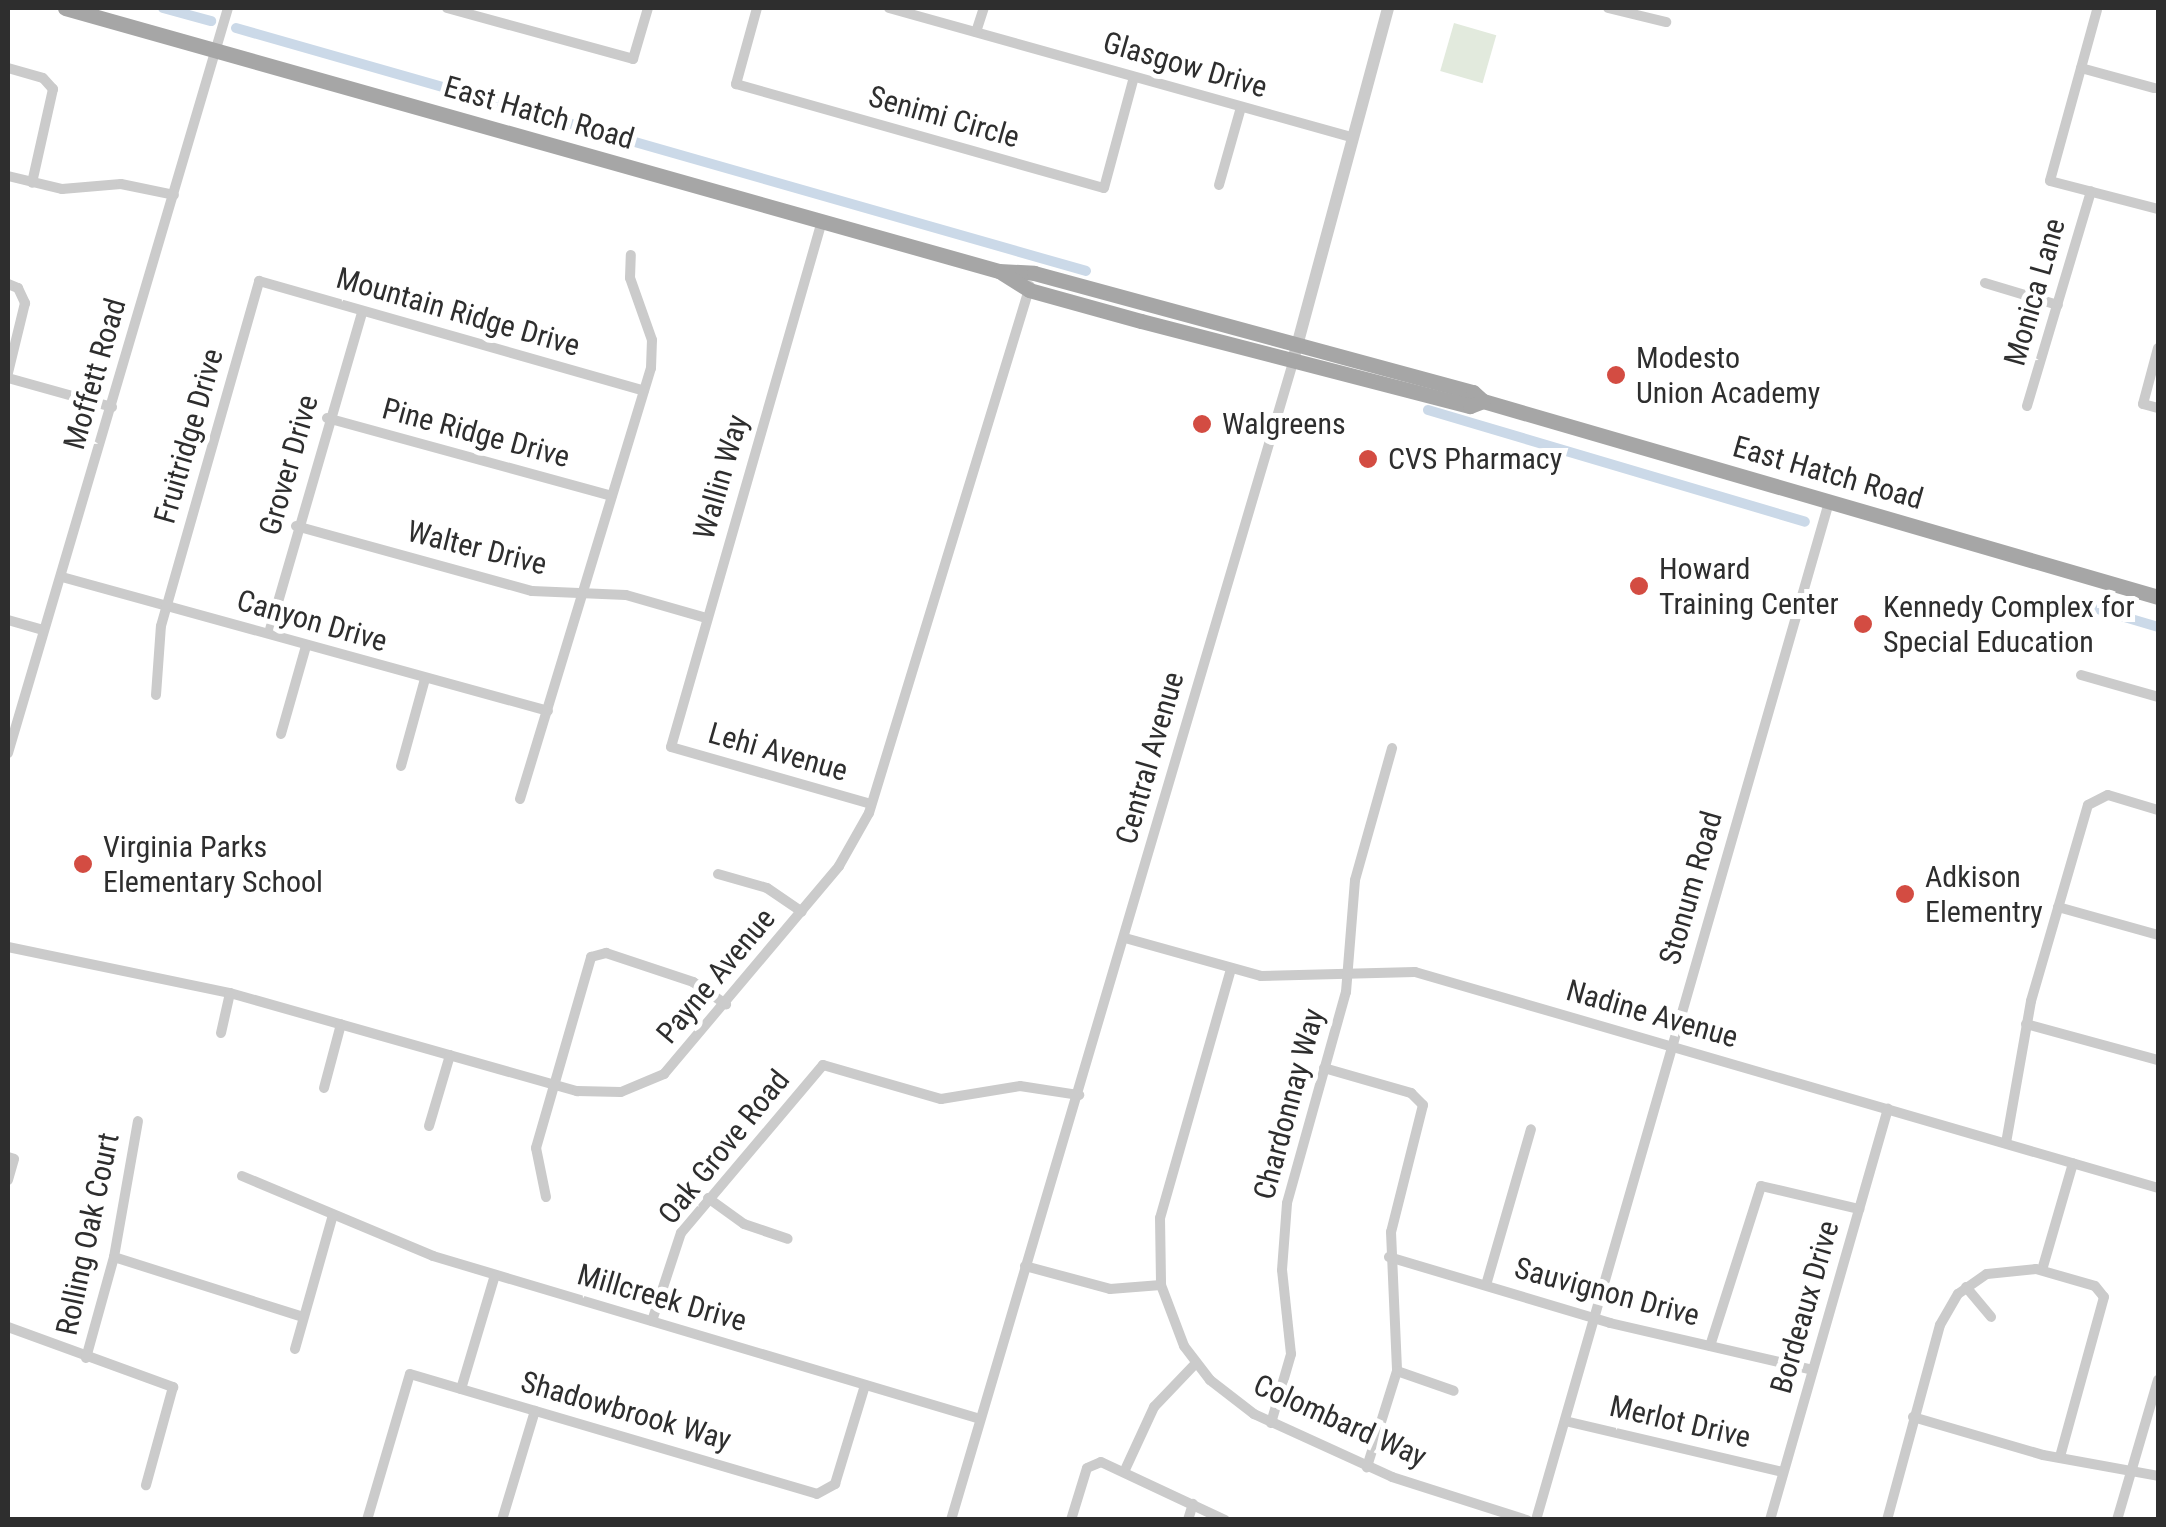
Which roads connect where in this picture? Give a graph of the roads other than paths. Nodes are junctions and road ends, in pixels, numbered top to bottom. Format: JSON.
{"nodes":[{"id":1,"x":65,"y":8,"type":"edge"},
{"id":2,"x":228,"y":8,"type":"edge"},
{"id":3,"x":447,"y":8,"type":"edge"},
{"id":4,"x":648,"y":8,"type":"edge"},
{"id":5,"x":757,"y":8,"type":"edge"},
{"id":6,"x":889,"y":8,"type":"edge"},
{"id":7,"x":984,"y":8,"type":"edge"},
{"id":8,"x":1388,"y":8,"type":"edge"},
{"id":9,"x":1608,"y":8,"type":"edge"},
{"id":10,"x":2097,"y":10,"type":"dead end"},
{"id":11,"x":1666,"y":22,"type":"dead end"},
{"id":12,"x":976,"y":32,"type":"junction"},
{"id":13,"x":215,"y":50,"type":"junction"},
{"id":14,"x":8,"y":68,"type":"edge"},
{"id":15,"x":2082,"y":68,"type":"junction"},
{"id":16,"x":1134,"y":77,"type":"junction"},
{"id":17,"x":2154,"y":88,"type":"dead end"},
{"id":18,"x":1240,"y":106,"type":"junction"},
{"id":19,"x":1352,"y":137,"type":"junction"},
{"id":20,"x":8,"y":176,"type":"edge"},
{"id":21,"x":32,"y":183,"type":"junction"},
{"id":22,"x":1220,"y":185,"type":"dead end"},
{"id":23,"x":2091,"y":191,"type":"junction"},
{"id":24,"x":174,"y":195,"type":"junction"},
{"id":25,"x":2158,"y":210,"type":"edge"},
{"id":26,"x":822,"y":222,"type":"junction"},
{"id":27,"x":631,"y":255,"type":"dead end"},
{"id":28,"x":999,"y":272,"type":"junction"},
{"id":29,"x":1034,"y":272,"type":"junction"},
{"id":30,"x":259,"y":281,"type":"joint"},
{"id":31,"x":1985,"y":283,"type":"dead end"},
{"id":32,"x":8,"y":284,"type":"edge"},
{"id":33,"x":1029,"y":290,"type":"junction"},
{"id":34,"x":2058,"y":305,"type":"junction"},
{"id":35,"x":362,"y":312,"type":"junction"},
{"id":36,"x":2158,"y":348,"type":"edge"},
{"id":37,"x":1296,"y":352,"type":"junction"},
{"id":38,"x":8,"y":376,"type":"edge"},
{"id":39,"x":644,"y":391,"type":"junction"},
{"id":40,"x":2027,"y":406,"type":"dead end"},
{"id":41,"x":112,"y":407,"type":"junction"},
{"id":42,"x":2158,"y":408,"type":"edge"},
{"id":43,"x":327,"y":418,"type":"junction"},
{"id":44,"x":612,"y":496,"type":"junction"},
{"id":45,"x":1829,"y":502,"type":"junction"},
{"id":46,"x":296,"y":526,"type":"junction"},
{"id":47,"x":62,"y":576,"type":"junction"},
{"id":48,"x":586,"y":594,"type":"junction"},
{"id":49,"x":2158,"y":597,"type":"edge"},
{"id":50,"x":168,"y":606,"type":"junction"},
{"id":51,"x":706,"y":618,"type":"junction"},
{"id":52,"x":8,"y":620,"type":"edge"},
{"id":53,"x":43,"y":630,"type":"junction"},
{"id":54,"x":268,"y":633,"type":"junction"},
{"id":55,"x":306,"y":646,"type":"junction"},
{"id":56,"x":2081,"y":675,"type":"dead end"},
{"id":57,"x":425,"y":679,"type":"junction"},
{"id":58,"x":156,"y":695,"type":"dead end"},
{"id":59,"x":2158,"y":697,"type":"edge"},
{"id":60,"x":548,"y":711,"type":"junction"},
{"id":61,"x":281,"y":734,"type":"dead end"},
{"id":62,"x":671,"y":747,"type":"joint"},
{"id":63,"x":1392,"y":748,"type":"dead end"},
{"id":64,"x":8,"y":754,"type":"edge"},
{"id":65,"x":401,"y":766,"type":"dead end"},
{"id":66,"x":520,"y":799,"type":"dead end"},
{"id":67,"x":871,"y":804,"type":"junction"},
{"id":68,"x":2158,"y":810,"type":"edge"},
{"id":69,"x":718,"y":874,"type":"dead end"},
{"id":70,"x":2058,"y":907,"type":"junction"},
{"id":71,"x":802,"y":912,"type":"junction"},
{"id":72,"x":2158,"y":936,"type":"edge"},
{"id":73,"x":1126,"y":938,"type":"junction"},
{"id":74,"x":8,"y":947,"type":"edge"},
{"id":75,"x":1231,"y":969,"type":"junction"},
{"id":76,"x":1349,"y":974,"type":"junction"},
{"id":77,"x":230,"y":993,"type":"junction"},
{"id":78,"x":726,"y":1004,"type":"junction"},
{"id":79,"x":340,"y":1024,"type":"junction"},
{"id":80,"x":2026,"y":1024,"type":"junction"},
{"id":81,"x":221,"y":1032,"type":"dead end"},
{"id":82,"x":1671,"y":1045,"type":"junction"},
{"id":83,"x":450,"y":1054,"type":"junction"},
{"id":84,"x":2158,"y":1060,"type":"edge"},
{"id":85,"x":1324,"y":1068,"type":"junction"},
{"id":86,"x":556,"y":1086,"type":"junction"},
{"id":87,"x":324,"y":1088,"type":"dead end"},
{"id":88,"x":1079,"y":1095,"type":"junction"},
{"id":89,"x":1888,"y":1109,"type":"junction"},
{"id":90,"x":138,"y":1121,"type":"dead end"},
{"id":91,"x":429,"y":1126,"type":"dead end"},
{"id":92,"x":1531,"y":1130,"type":"dead end"},
{"id":93,"x":2006,"y":1143,"type":"junction"},
{"id":94,"x":8,"y":1157,"type":"edge"},
{"id":95,"x":2072,"y":1163,"type":"junction"},
{"id":96,"x":242,"y":1176,"type":"dead end"},
{"id":97,"x":8,"y":1180,"type":"edge"},
{"id":98,"x":2158,"y":1188,"type":"edge"},
{"id":99,"x":546,"y":1198,"type":"dead end"},
{"id":100,"x":708,"y":1198,"type":"junction"},
{"id":101,"x":1859,"y":1210,"type":"junction"},
{"id":102,"x":333,"y":1215,"type":"junction"},
{"id":103,"x":788,"y":1239,"type":"dead end"},
{"id":104,"x":114,"y":1257,"type":"junction"},
{"id":105,"x":1389,"y":1257,"type":"junction"},
{"id":106,"x":1025,"y":1266,"type":"junction"},
{"id":107,"x":2042,"y":1270,"type":"junction"},
{"id":108,"x":495,"y":1275,"type":"junction"},
{"id":109,"x":1161,"y":1285,"type":"junction"},
{"id":110,"x":1486,"y":1285,"type":"junction"},
{"id":111,"x":1966,"y":1287,"type":"junction"},
{"id":112,"x":1594,"y":1316,"type":"junction"},
{"id":113,"x":304,"y":1317,"type":"junction"},
{"id":114,"x":1991,"y":1317,"type":"dead end"},
{"id":115,"x":652,"y":1321,"type":"junction"},
{"id":116,"x":8,"y":1327,"type":"edge"},
{"id":117,"x":1710,"y":1346,"type":"junction"},
{"id":118,"x":294,"y":1348,"type":"dead end"},
{"id":119,"x":86,"y":1358,"type":"junction"},
{"id":120,"x":1196,"y":1363,"type":"junction"},
{"id":121,"x":1813,"y":1370,"type":"junction"},
{"id":122,"x":1397,"y":1371,"type":"junction"},
{"id":123,"x":2158,"y":1380,"type":"edge"},
{"id":124,"x":865,"y":1385,"type":"junction"},
{"id":125,"x":462,"y":1389,"type":"junction"},
{"id":126,"x":1454,"y":1392,"type":"dead end"},
{"id":127,"x":535,"y":1411,"type":"junction"},
{"id":128,"x":1913,"y":1416,"type":"junction"},
{"id":129,"x":980,"y":1419,"type":"junction"},
{"id":130,"x":1565,"y":1422,"type":"junction"},
{"id":131,"x":1271,"y":1423,"type":"junction"},
{"id":132,"x":2060,"y":1458,"type":"junction"},
{"id":133,"x":1368,"y":1467,"type":"junction"},
{"id":134,"x":2132,"y":1469,"type":"junction"},
{"id":135,"x":1124,"y":1472,"type":"junction"},
{"id":136,"x":1783,"y":1472,"type":"junction"},
{"id":137,"x":2158,"y":1476,"type":"edge"},
{"id":138,"x":146,"y":1485,"type":"dead end"},
{"id":139,"x":1192,"y":1504,"type":"junction"},
{"id":140,"x":367,"y":1520,"type":"edge"},
{"id":141,"x":502,"y":1520,"type":"edge"},
{"id":142,"x":951,"y":1520,"type":"edge"},
{"id":143,"x":1071,"y":1520,"type":"edge"},
{"id":144,"x":1188,"y":1520,"type":"edge"},
{"id":145,"x":1225,"y":1520,"type":"edge"},
{"id":146,"x":1527,"y":1520,"type":"edge"},
{"id":147,"x":1536,"y":1520,"type":"edge"},
{"id":148,"x":1770,"y":1520,"type":"edge"},
{"id":149,"x":1887,"y":1520,"type":"edge"},
{"id":150,"x":2117,"y":1520,"type":"edge"}],
"edges":[{"from":1,"to":13,"type":"main road","name":"East Hatch Road"},
{"from":2,"to":13,"type":"street","name":"Moffett Road"},
{"from":3,"to":4,"type":"street"},
{"from":5,"to":16,"type":"street","name":"Senimi Circle"},
{"from":6,"to":12,"type":"street","name":"Glasgow Drive"},
{"from":7,"to":12,"type":"street"},
{"from":8,"to":19,"type":"street","name":"Central Avenue"},
{"from":9,"to":11,"type":"street"},
{"from":10,"to":15,"type":"street"},
{"from":12,"to":16,"type":"street","name":"Glasgow Drive"},
{"from":13,"to":24,"type":"street","name":"Moffett Road"},
{"from":13,"to":26,"type":"main road","name":"East Hatch Road"},
{"from":14,"to":21,"type":"street"},
{"from":15,"to":17,"type":"street"},
{"from":15,"to":23,"type":"street"},
{"from":16,"to":18,"type":"street","name":"Glasgow Drive"},
{"from":18,"to":19,"type":"street","name":"Glasgow Drive"},
{"from":18,"to":22,"type":"street"},
{"from":19,"to":37,"type":"street","name":"Central Avenue"},
{"from":20,"to":21,"type":"street"},
{"from":21,"to":24,"type":"street"},
{"from":23,"to":25,"type":"street"},
{"from":23,"to":34,"type":"street","name":"Monica Lane"},
{"from":24,"to":41,"type":"street","name":"Moffett Road"},
{"from":26,"to":28,"type":"main road","name":"East Hatch Road"},
{"from":26,"to":51,"type":"street","name":"Wallin Way"},
{"from":27,"to":39,"type":"street"},
{"from":28,"to":29,"type":"main road","name":"East Hatch Road"},
{"from":28,"to":33,"type":"main road","name":"East Hatch Road"},
{"from":29,"to":33,"type":"street","name":"Payne Avenue"},
{"from":29,"to":37,"type":"main road","name":"East Hatch Road"},
{"from":30,"to":35,"type":"street","name":"Mountain Ridge Drive"},
{"from":30,"to":50,"type":"street","name":"Fruitridge Drive"},
{"from":31,"to":34,"type":"street"},
{"from":32,"to":38,"type":"street"},
{"from":33,"to":37,"type":"main road","name":"East Hatch Road"},
{"from":33,"to":67,"type":"street","name":"Payne Avenue"},
{"from":34,"to":40,"type":"street","name":"Monica Lane"},
{"from":35,"to":39,"type":"street","name":"Mountain Ridge Drive"},
{"from":35,"to":43,"type":"street","name":"Grover Drive"},
{"from":36,"to":42,"type":"street"},
{"from":37,"to":45,"type":"main road","name":"East Hatch Road"},
{"from":37,"to":73,"type":"street","name":"Central Avenue"},
{"from":38,"to":41,"type":"street"},
{"from":39,"to":44,"type":"street"},
{"from":41,"to":47,"type":"street","name":"Moffett Road"},
{"from":43,"to":44,"type":"street","name":"Pine Ridge Drive"},
{"from":43,"to":46,"type":"street","name":"Grover Drive"},
{"from":44,"to":48,"type":"street"},
{"from":45,"to":49,"type":"main road","name":"East Hatch Road"},
{"from":45,"to":82,"type":"street","name":"Stonum Road"},
{"from":46,"to":48,"type":"street","name":"Walter Drive"},
{"from":46,"to":54,"type":"street","name":"Grover Drive"},
{"from":47,"to":50,"type":"street","name":"Canyon Drive"},
{"from":47,"to":53,"type":"street","name":"Moffett Road"},
{"from":48,"to":51,"type":"street","name":"Walter Drive"},
{"from":48,"to":60,"type":"street"},
{"from":50,"to":54,"type":"street","name":"Canyon Drive"},
{"from":50,"to":58,"type":"street","name":"Fruitridge Drive"},
{"from":51,"to":62,"type":"street","name":"Wallin Way"},
{"from":52,"to":53,"type":"street"},
{"from":53,"to":64,"type":"street","name":"Moffett Road"},
{"from":54,"to":55,"type":"street","name":"Canyon Drive"},
{"from":55,"to":57,"type":"street","name":"Canyon Drive"},
{"from":55,"to":61,"type":"street"},
{"from":56,"to":59,"type":"street"},
{"from":57,"to":60,"type":"street","name":"Canyon Drive"},
{"from":57,"to":65,"type":"street"},
{"from":60,"to":66,"type":"street"},
{"from":62,"to":67,"type":"street","name":"Lehi Avenue"},
{"from":63,"to":76,"type":"street","name":"Chardonnay Way"},
{"from":67,"to":71,"type":"street","name":"Payne Avenue"},
{"from":68,"to":70,"type":"street"},
{"from":69,"to":71,"type":"street"},
{"from":70,"to":72,"type":"street"},
{"from":70,"to":80,"type":"street"},
{"from":71,"to":78,"type":"street","name":"Payne Avenue"},
{"from":73,"to":75,"type":"street","name":"Nadine Avenue"},
{"from":73,"to":88,"type":"street","name":"Central Avenue"},
{"from":74,"to":77,"type":"street","name":"Payne Avenue"},
{"from":75,"to":76,"type":"street","name":"Nadine Avenue"},
{"from":75,"to":109,"type":"street","name":"Colombard Way"},
{"from":76,"to":82,"type":"street","name":"Nadine Avenue"},
{"from":76,"to":85,"type":"street","name":"Chardonnay Way"},
{"from":77,"to":79,"type":"street","name":"Payne Avenue"},
{"from":77,"to":81,"type":"street"},
{"from":78,"to":86,"type":"street","name":"Payne Avenue"},
{"from":78,"to":86,"type":"street"},
{"from":79,"to":83,"type":"street","name":"Payne Avenue"},
{"from":79,"to":87,"type":"street"},
{"from":80,"to":84,"type":"street"},
{"from":80,"to":93,"type":"street"},
{"from":82,"to":89,"type":"street","name":"Nadine Avenue"},
{"from":82,"to":112,"type":"street","name":"Stonum Road"},
{"from":83,"to":86,"type":"street","name":"Payne Avenue"},
{"from":83,"to":91,"type":"street"},
{"from":85,"to":105,"type":"street"},
{"from":85,"to":131,"type":"street","name":"Chardonnay Way"},
{"from":86,"to":99,"type":"street"},
{"from":88,"to":100,"type":"street","name":"Oak Grove Road"},
{"from":88,"to":106,"type":"street","name":"Central Avenue"},
{"from":89,"to":93,"type":"street","name":"Nadine Avenue"},
{"from":89,"to":101,"type":"street","name":"Bordeaux Drive"},
{"from":90,"to":104,"type":"street","name":"Rolling Oak Court"},
{"from":92,"to":110,"type":"street"},
{"from":93,"to":95,"type":"street","name":"Nadine Avenue"},
{"from":94,"to":97,"type":"street"},
{"from":95,"to":98,"type":"street","name":"Nadine Avenue"},
{"from":95,"to":107,"type":"street"},
{"from":96,"to":102,"type":"street","name":"Millcreek Drive"},
{"from":100,"to":103,"type":"street"},
{"from":100,"to":115,"type":"street","name":"Oak Grove Road"},
{"from":101,"to":117,"type":"street"},
{"from":101,"to":121,"type":"street","name":"Bordeaux Drive"},
{"from":102,"to":108,"type":"street","name":"Millcreek Drive"},
{"from":102,"to":113,"type":"street"},
{"from":104,"to":113,"type":"street"},
{"from":104,"to":119,"type":"street","name":"Rolling Oak Court"},
{"from":105,"to":110,"type":"street","name":"Sauvignon Drive"},
{"from":105,"to":122,"type":"street"},
{"from":106,"to":109,"type":"street"},
{"from":106,"to":129,"type":"street","name":"Central Avenue"},
{"from":107,"to":111,"type":"street"},
{"from":107,"to":132,"type":"street"},
{"from":108,"to":115,"type":"street","name":"Millcreek Drive"},
{"from":108,"to":125,"type":"street"},
{"from":109,"to":120,"type":"street","name":"Colombard Way"},
{"from":110,"to":112,"type":"street","name":"Sauvignon Drive"},
{"from":111,"to":114,"type":"street"},
{"from":111,"to":128,"type":"street"},
{"from":112,"to":117,"type":"street","name":"Sauvignon Drive"},
{"from":112,"to":130,"type":"street","name":"Stonum Road"},
{"from":113,"to":118,"type":"street"},
{"from":115,"to":124,"type":"street","name":"Millcreek Drive"},
{"from":116,"to":119,"type":"street"},
{"from":117,"to":121,"type":"street","name":"Sauvignon Drive"},
{"from":119,"to":138,"type":"street"},
{"from":120,"to":131,"type":"street","name":"Colombard Way"},
{"from":120,"to":135,"type":"street"},
{"from":121,"to":136,"type":"street","name":"Bordeaux Drive"},
{"from":122,"to":126,"type":"street"},
{"from":122,"to":133,"type":"street"},
{"from":123,"to":134,"type":"street"},
{"from":124,"to":127,"type":"street","name":"Shadowbrook Way"},
{"from":124,"to":129,"type":"street","name":"Millcreek Drive"},
{"from":125,"to":127,"type":"street","name":"Shadowbrook Way"},
{"from":125,"to":140,"type":"street","name":"Shadowbrook Way"},
{"from":127,"to":141,"type":"street"},
{"from":128,"to":132,"type":"street"},
{"from":128,"to":149,"type":"street"},
{"from":129,"to":142,"type":"street","name":"Central Avenue"},
{"from":130,"to":136,"type":"street","name":"Merlot Drive"},
{"from":130,"to":147,"type":"street","name":"Stonum Road"},
{"from":131,"to":133,"type":"street","name":"Colombard Way"},
{"from":132,"to":134,"type":"street"},
{"from":133,"to":146,"type":"street","name":"Colombard Way"},
{"from":134,"to":137,"type":"street"},
{"from":134,"to":150,"type":"street"},
{"from":135,"to":139,"type":"street"},
{"from":135,"to":143,"type":"street"},
{"from":136,"to":148,"type":"street","name":"Bordeaux Drive"},
{"from":139,"to":144,"type":"street"},
{"from":139,"to":145,"type":"street"}]}
